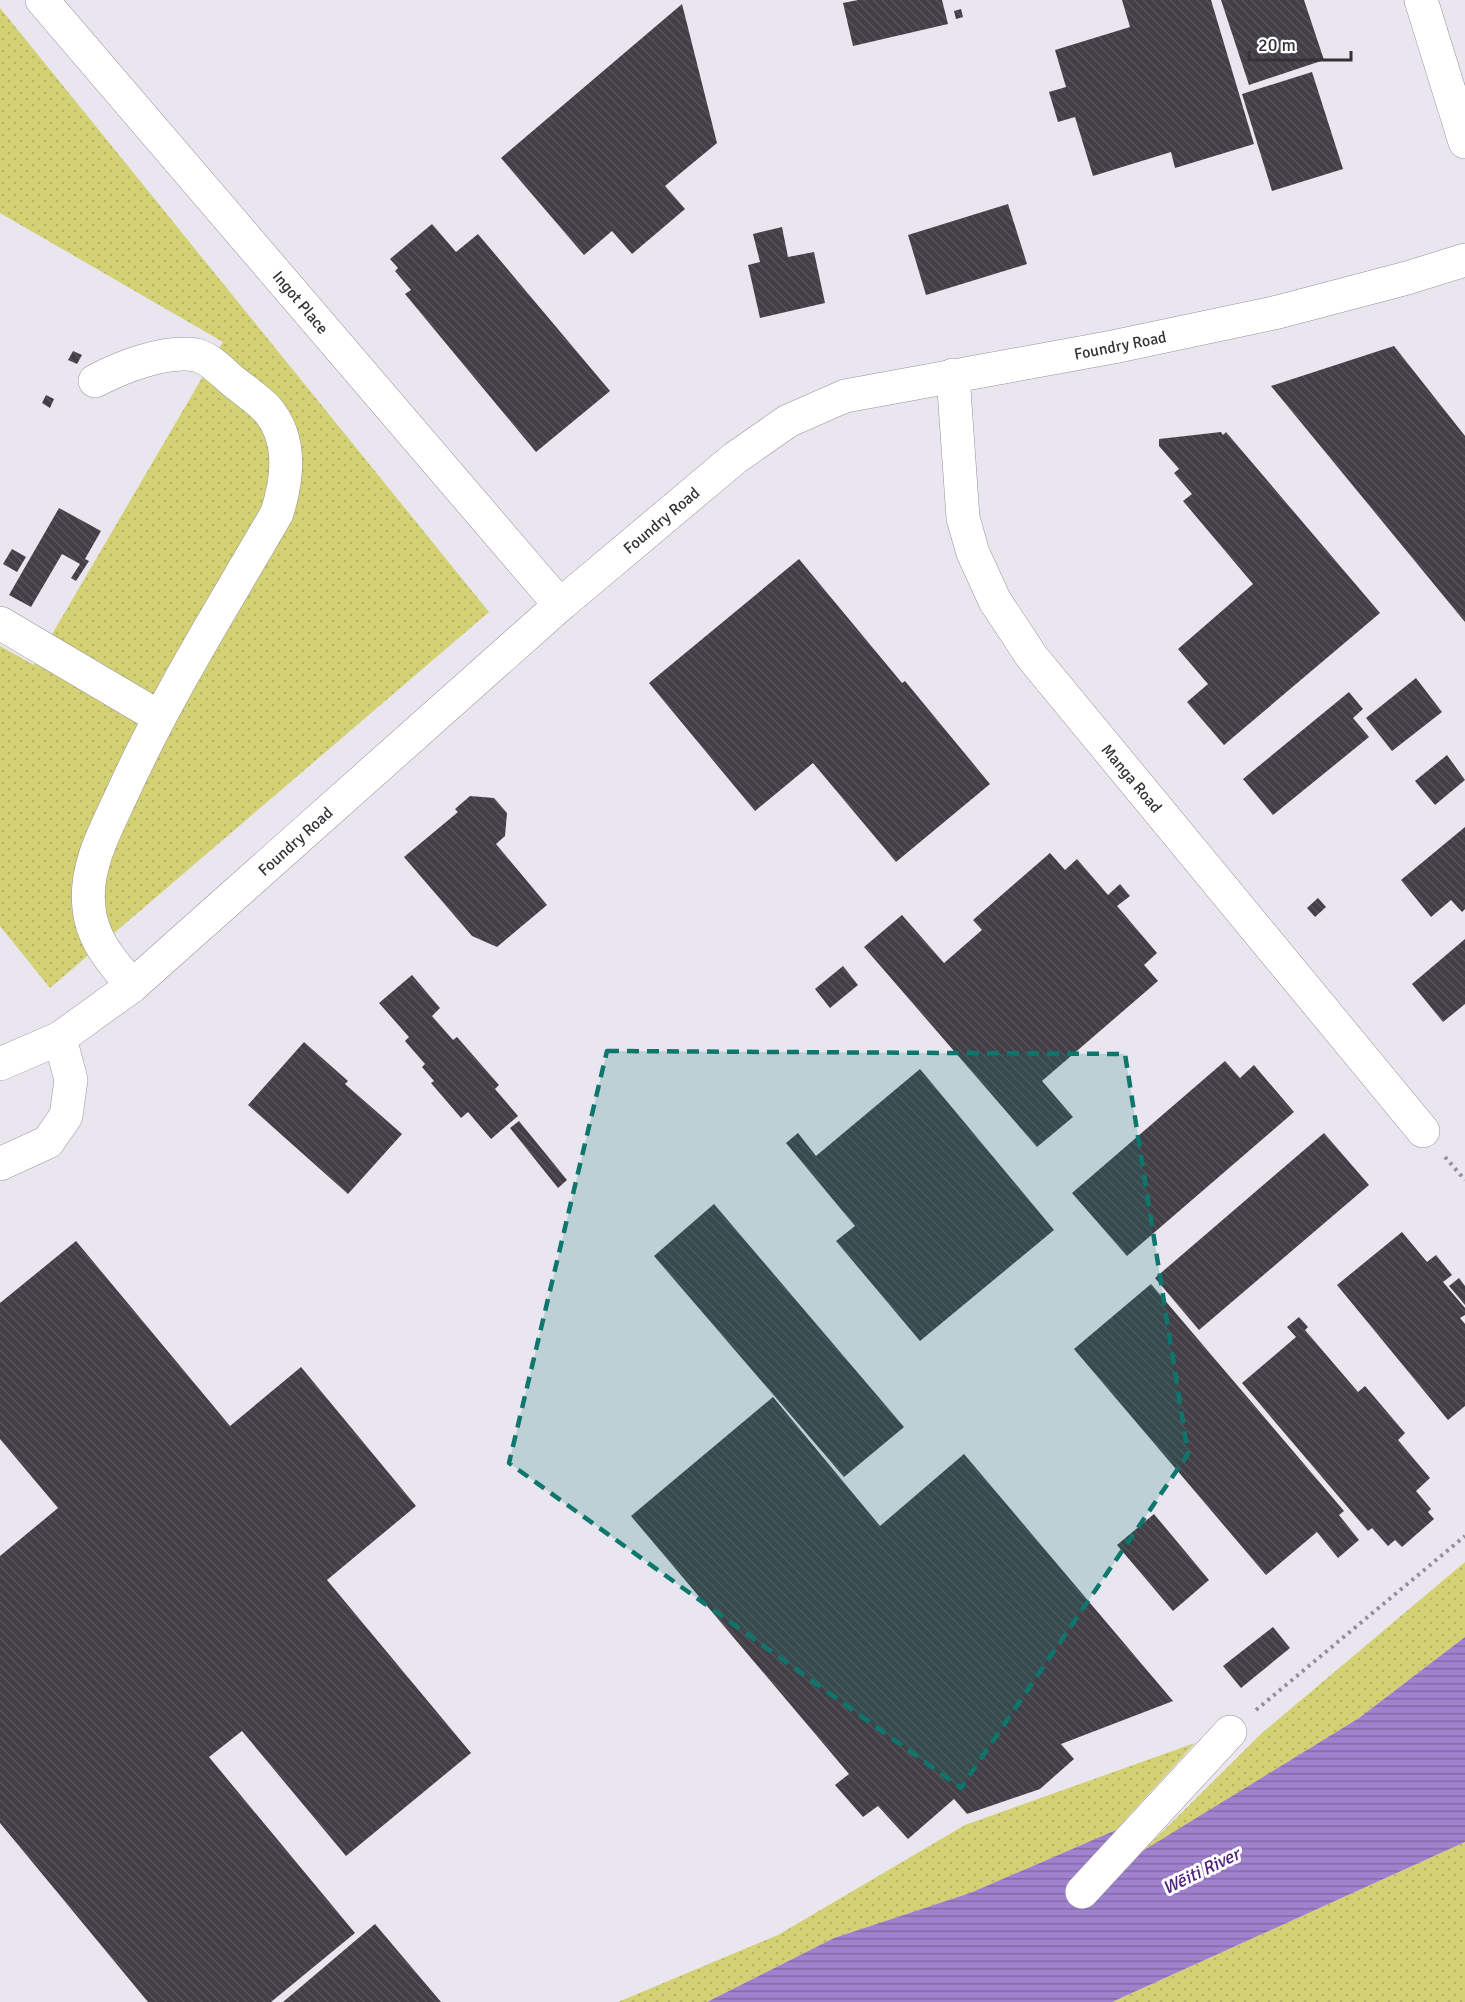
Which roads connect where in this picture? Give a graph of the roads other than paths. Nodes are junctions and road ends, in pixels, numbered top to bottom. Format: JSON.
{"nodes":[{"id":1,"x":42,"y":0,"type":"edge"},
{"id":2,"x":1421,"y":0,"type":"edge"},
{"id":3,"x":1465,"y":142,"type":"edge"},
{"id":4,"x":1465,"y":260,"type":"edge"},
{"id":5,"x":953,"y":375,"type":"junction"},
{"id":6,"x":95,"y":381,"type":"dead end"},
{"id":7,"x":560,"y":605,"type":"junction"},
{"id":8,"x":0,"y":623,"type":"edge"},
{"id":9,"x":159,"y":717,"type":"junction"},
{"id":10,"x":132,"y":986,"type":"junction"},
{"id":11,"x":60,"y":1038,"type":"junction"},
{"id":12,"x":0,"y":1064,"type":"edge"},
{"id":13,"x":1423,"y":1131,"type":"dead end"},
{"id":14,"x":0,"y":1164,"type":"edge"},
{"id":15,"x":1230,"y":1732,"type":"road end"},
{"id":16,"x":1082,"y":1892,"type":"dead end"}],
"edges":[{"from":1,"to":7,"type":"street","name":"Ingot Place"},
{"from":2,"to":3,"type":"street"},
{"from":4,"to":5,"type":"street","name":"Foundry Road"},
{"from":5,"to":7,"type":"street","name":"Foundry Road"},
{"from":5,"to":13,"type":"street","name":"Manga Road"},
{"from":6,"to":9,"type":"street"},
{"from":7,"to":10,"type":"street","name":"Foundry Road"},
{"from":8,"to":9,"type":"street"},
{"from":9,"to":10,"type":"street"},
{"from":10,"to":11,"type":"street","name":"Foundry Road"},
{"from":11,"to":12,"type":"street","name":"Foundry Road"},
{"from":11,"to":14,"type":"street"},
{"from":15,"to":16,"type":"street"}]}
